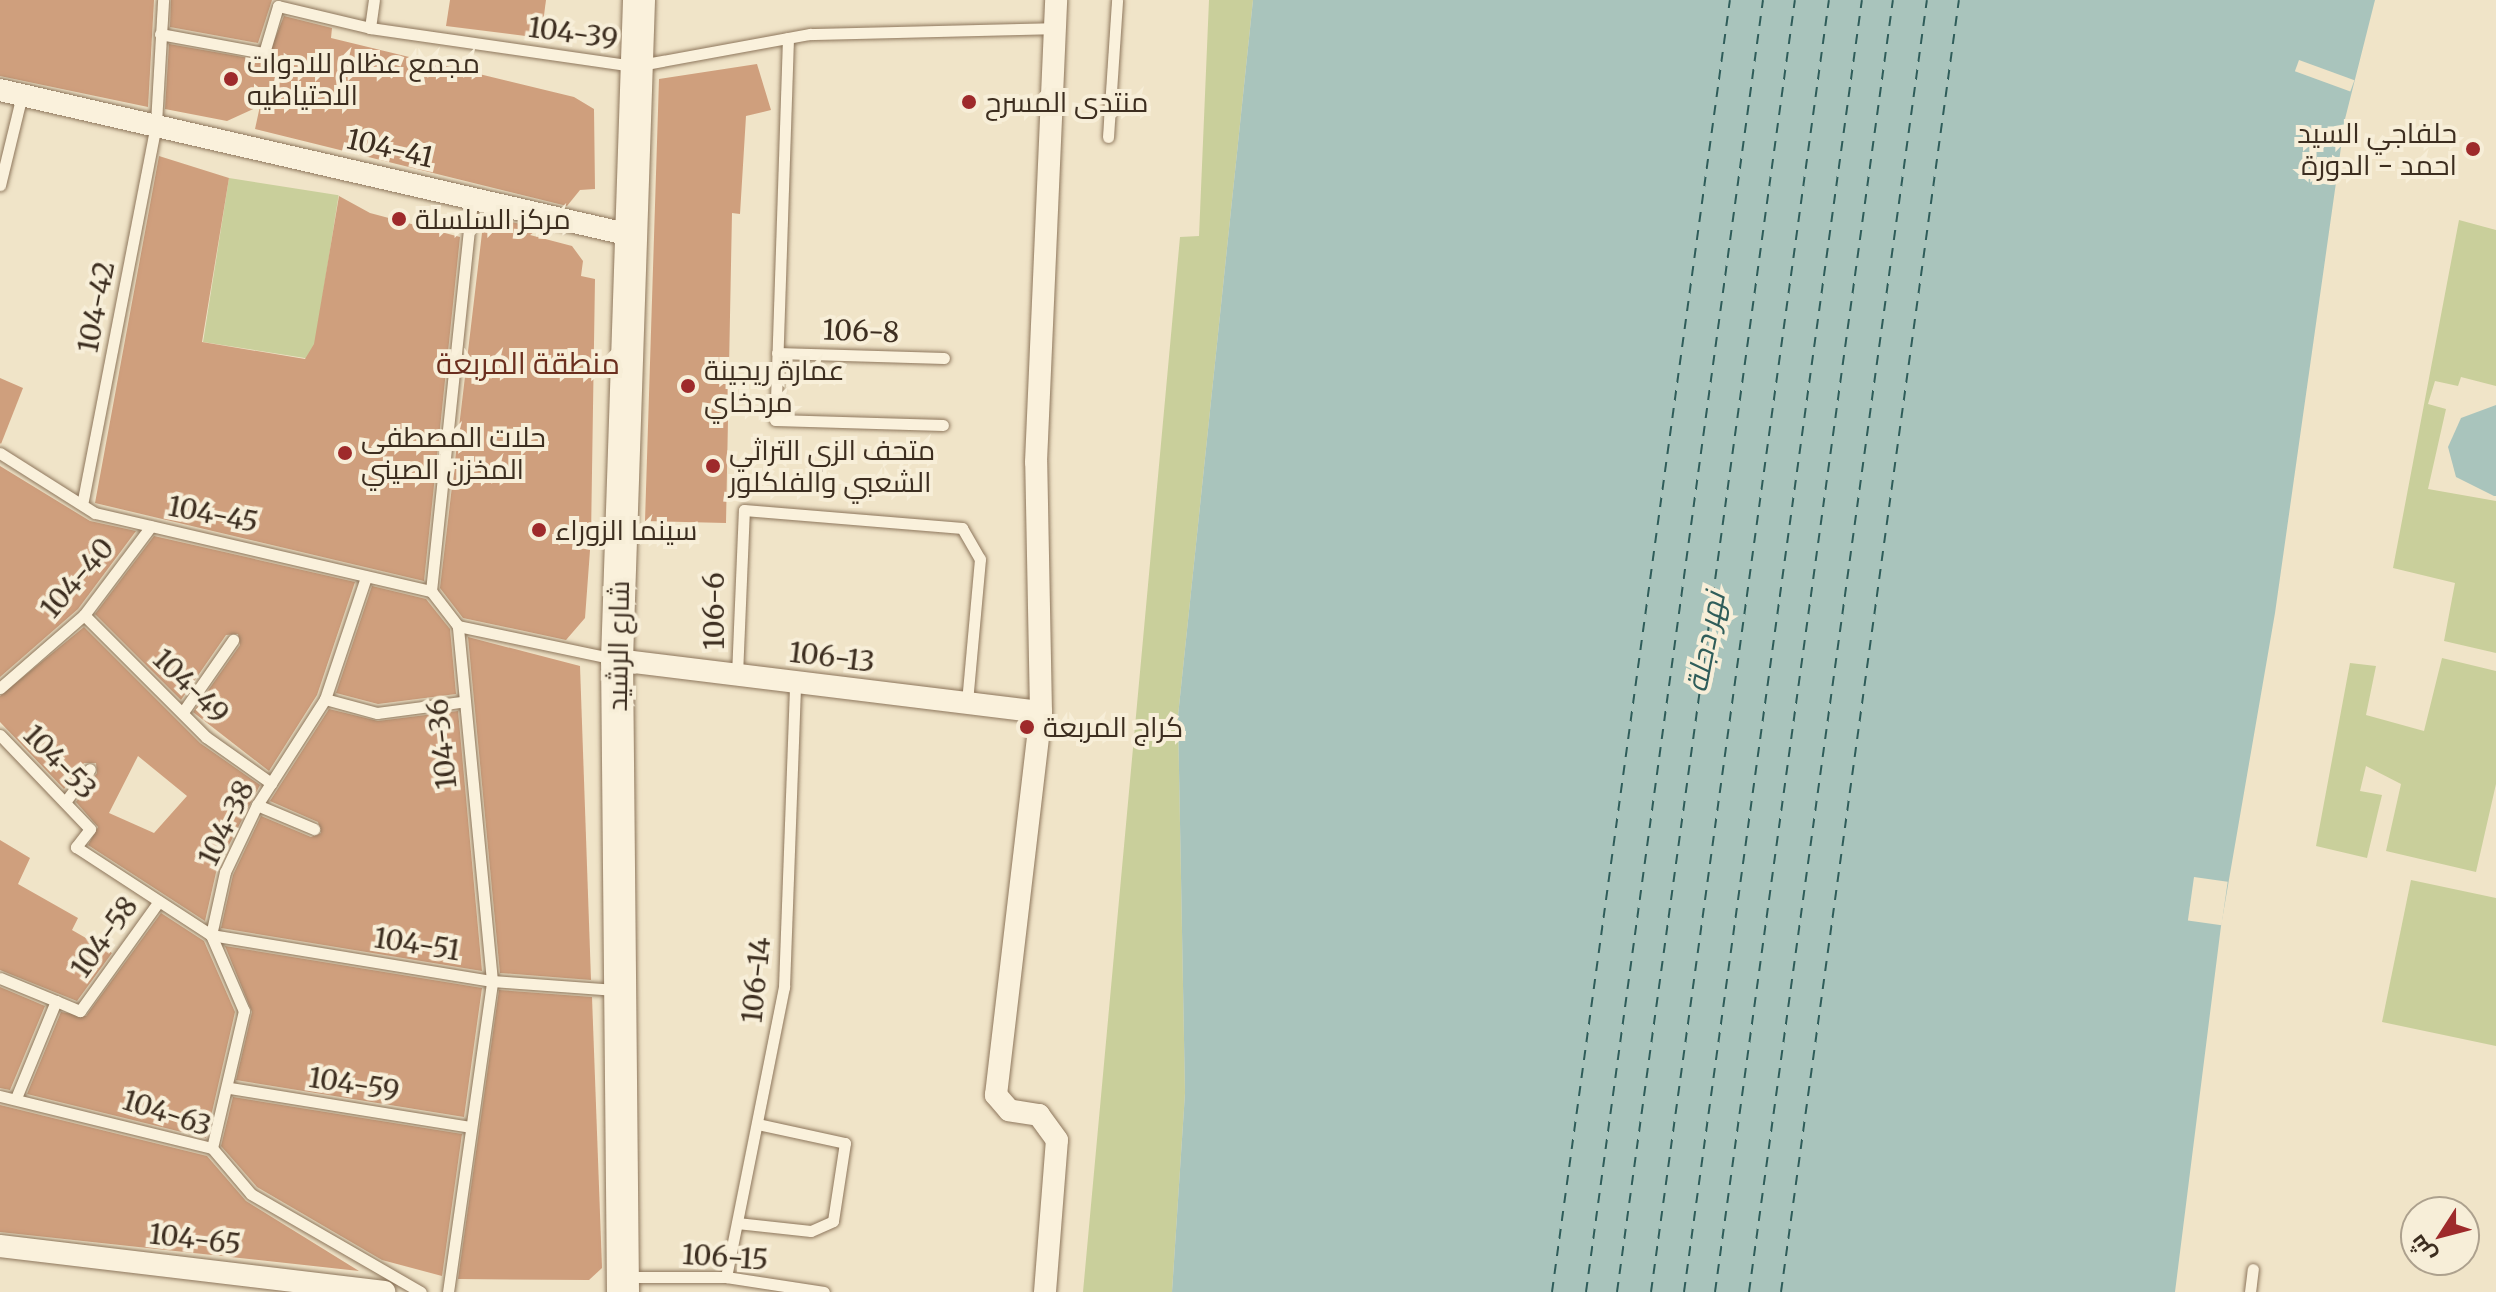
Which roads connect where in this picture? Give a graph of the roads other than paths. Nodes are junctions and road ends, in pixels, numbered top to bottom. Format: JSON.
{"nodes":[{"id":1,"x":163,"y":0,"type":"edge"},
{"id":2,"x":374,"y":0,"type":"edge"},
{"id":3,"x":639,"y":0,"type":"edge"},
{"id":4,"x":1056,"y":0,"type":"edge"},
{"id":5,"x":1117,"y":0,"type":"edge"},
{"id":6,"x":370,"y":28,"type":"junction"},
{"id":7,"x":1055,"y":28,"type":"junction"},
{"id":8,"x":160,"y":34,"type":"junction"},
{"id":9,"x":788,"y":38,"type":"junction"},
{"id":10,"x":635,"y":66,"type":"junction"},
{"id":11,"x":11,"y":93,"type":"edge"},
{"id":12,"x":156,"y":123,"type":"junction"},
{"id":13,"x":1108,"y":137,"type":"dead end"},
{"id":14,"x":0,"y":185,"type":"edge"},
{"id":15,"x":472,"y":199,"type":"junction"},
{"id":16,"x":626,"y":234,"type":"junction"},
{"id":17,"x":777,"y":353,"type":"junction"},
{"id":18,"x":944,"y":358,"type":"dead end"},
{"id":19,"x":943,"y":425,"type":"dead end"},
{"id":20,"x":0,"y":453,"type":"edge"},
{"id":21,"x":83,"y":500,"type":"junction"},
{"id":22,"x":151,"y":526,"type":"junction"},
{"id":23,"x":366,"y":577,"type":"junction"},
{"id":24,"x":431,"y":591,"type":"junction"},
{"id":25,"x":84,"y":615,"type":"junction"},
{"id":26,"x":458,"y":626,"type":"junction"},
{"id":27,"x":233,"y":640,"type":"dead end"},
{"id":28,"x":617,"y":660,"type":"junction"},
{"id":29,"x":737,"y":676,"type":"junction"},
{"id":30,"x":795,"y":683,"type":"junction"},
{"id":31,"x":0,"y":688,"type":"edge"},
{"id":32,"x":325,"y":699,"type":"junction"},
{"id":33,"x":461,"y":702,"type":"junction"},
{"id":34,"x":967,"y":703,"type":"junction"},
{"id":35,"x":183,"y":712,"type":"junction"},
{"id":36,"x":1041,"y":712,"type":"junction"},
{"id":37,"x":0,"y":735,"type":"edge"},
{"id":38,"x":90,"y":769,"type":"dead end"},
{"id":39,"x":271,"y":783,"type":"junction"},
{"id":40,"x":65,"y":802,"type":"junction"},
{"id":41,"x":257,"y":805,"type":"junction"},
{"id":42,"x":314,"y":829,"type":"dead end"},
{"id":43,"x":159,"y":901,"type":"junction"},
{"id":44,"x":211,"y":935,"type":"junction"},
{"id":45,"x":0,"y":978,"type":"edge"},
{"id":46,"x":492,"y":981,"type":"junction"},
{"id":47,"x":616,"y":990,"type":"junction"},
{"id":48,"x":56,"y":1001,"type":"junction"},
{"id":49,"x":230,"y":1088,"type":"junction"},
{"id":50,"x":0,"y":1096,"type":"edge"},
{"id":51,"x":16,"y":1098,"type":"junction"},
{"id":52,"x":758,"y":1124,"type":"junction"},
{"id":53,"x":470,"y":1127,"type":"junction"},
{"id":54,"x":212,"y":1148,"type":"junction"},
{"id":55,"x":737,"y":1223,"type":"junction"},
{"id":56,"x":0,"y":1246,"type":"edge"},
{"id":57,"x":2253,"y":1269,"type":"dead end"},
{"id":58,"x":726,"y":1277,"type":"junction"},
{"id":59,"x":623,"y":1284,"type":"edge"},
{"id":60,"x":384,"y":1292,"type":"edge"},
{"id":61,"x":421,"y":1292,"type":"edge"},
{"id":62,"x":448,"y":1292,"type":"edge"},
{"id":63,"x":824,"y":1292,"type":"edge"},
{"id":64,"x":1045,"y":1292,"type":"edge"},
{"id":65,"x":2250,"y":1292,"type":"edge"}],
"edges":[{"from":1,"to":8,"type":"lane","name":"104-42"},
{"from":2,"to":6,"type":"lane"},
{"from":3,"to":10,"type":"main road","name":"شارع الرشيد"},
{"from":4,"to":7,"type":"street"},
{"from":5,"to":13,"type":"lane"},
{"from":6,"to":8,"type":"lane","name":"104-39"},
{"from":6,"to":10,"type":"lane","name":"104-39"},
{"from":7,"to":9,"type":"lane","name":"104-39"},
{"from":7,"to":36,"type":"street"},
{"from":8,"to":12,"type":"lane","name":"104-42"},
{"from":9,"to":10,"type":"lane","name":"104-39"},
{"from":9,"to":17,"type":"lane"},
{"from":10,"to":16,"type":"main road","name":"شارع الرشيد"},
{"from":11,"to":12,"type":"street","name":"104-41"},
{"from":11,"to":14,"type":"lane"},
{"from":12,"to":15,"type":"street","name":"104-41"},
{"from":12,"to":21,"type":"lane","name":"104-42"},
{"from":15,"to":16,"type":"street","name":"104-41"},
{"from":15,"to":24,"type":"lane"},
{"from":16,"to":28,"type":"main road","name":"شارع الرشيد"},
{"from":17,"to":18,"type":"lane","name":"106-8"},
{"from":17,"to":19,"type":"lane"},
{"from":20,"to":21,"type":"lane","name":"104-45"},
{"from":21,"to":22,"type":"lane","name":"104-45"},
{"from":22,"to":23,"type":"lane","name":"104-45"},
{"from":22,"to":25,"type":"lane","name":"104-40"},
{"from":23,"to":24,"type":"lane","name":"104-45"},
{"from":23,"to":32,"type":"lane","name":"104-38"},
{"from":24,"to":26,"type":"lane"},
{"from":25,"to":31,"type":"lane","name":"104-40"},
{"from":25,"to":35,"type":"lane","name":"104-49"},
{"from":26,"to":28,"type":"lane"},
{"from":26,"to":33,"type":"lane","name":"104-36"},
{"from":27,"to":35,"type":"lane"},
{"from":28,"to":29,"type":"street","name":"106-13"},
{"from":28,"to":47,"type":"main road","name":"شارع الرشيد"},
{"from":29,"to":30,"type":"street","name":"106-13"},
{"from":29,"to":34,"type":"lane","name":"106-6"},
{"from":30,"to":34,"type":"street","name":"106-13"},
{"from":30,"to":52,"type":"lane","name":"106-14"},
{"from":32,"to":33,"type":"lane"},
{"from":32,"to":39,"type":"lane","name":"104-38"},
{"from":33,"to":46,"type":"lane","name":"104-36"},
{"from":34,"to":36,"type":"street","name":"106-13"},
{"from":35,"to":39,"type":"lane","name":"104-49"},
{"from":36,"to":64,"type":"street"},
{"from":37,"to":40,"type":"lane","name":"104-53"},
{"from":38,"to":40,"type":"lane"},
{"from":39,"to":41,"type":"lane","name":"104-38"},
{"from":40,"to":43,"type":"lane","name":"104-53"},
{"from":41,"to":42,"type":"lane"},
{"from":41,"to":44,"type":"lane","name":"104-38"},
{"from":43,"to":44,"type":"lane","name":"104-53"},
{"from":43,"to":48,"type":"lane","name":"104-58"},
{"from":44,"to":46,"type":"lane","name":"104-51"},
{"from":44,"to":49,"type":"lane"},
{"from":45,"to":48,"type":"lane"},
{"from":46,"to":47,"type":"lane","name":"104-51"},
{"from":46,"to":53,"type":"lane","name":"104-36"},
{"from":47,"to":59,"type":"main road","name":"شارع الرشيد"},
{"from":48,"to":51,"type":"lane","name":"104-58"},
{"from":49,"to":53,"type":"lane","name":"104-59"},
{"from":49,"to":54,"type":"lane"},
{"from":50,"to":51,"type":"lane","name":"104-63"},
{"from":51,"to":54,"type":"lane","name":"104-63"},
{"from":52,"to":55,"type":"lane","name":"106-14"},
{"from":52,"to":55,"type":"lane"},
{"from":53,"to":62,"type":"lane","name":"104-36"},
{"from":54,"to":61,"type":"lane","name":"104-63"},
{"from":55,"to":58,"type":"lane","name":"106-14"},
{"from":56,"to":60,"type":"street","name":"104-65"},
{"from":57,"to":65,"type":"lane"},
{"from":58,"to":59,"type":"lane","name":"106-15"},
{"from":58,"to":63,"type":"lane","name":"106-15"}]}
